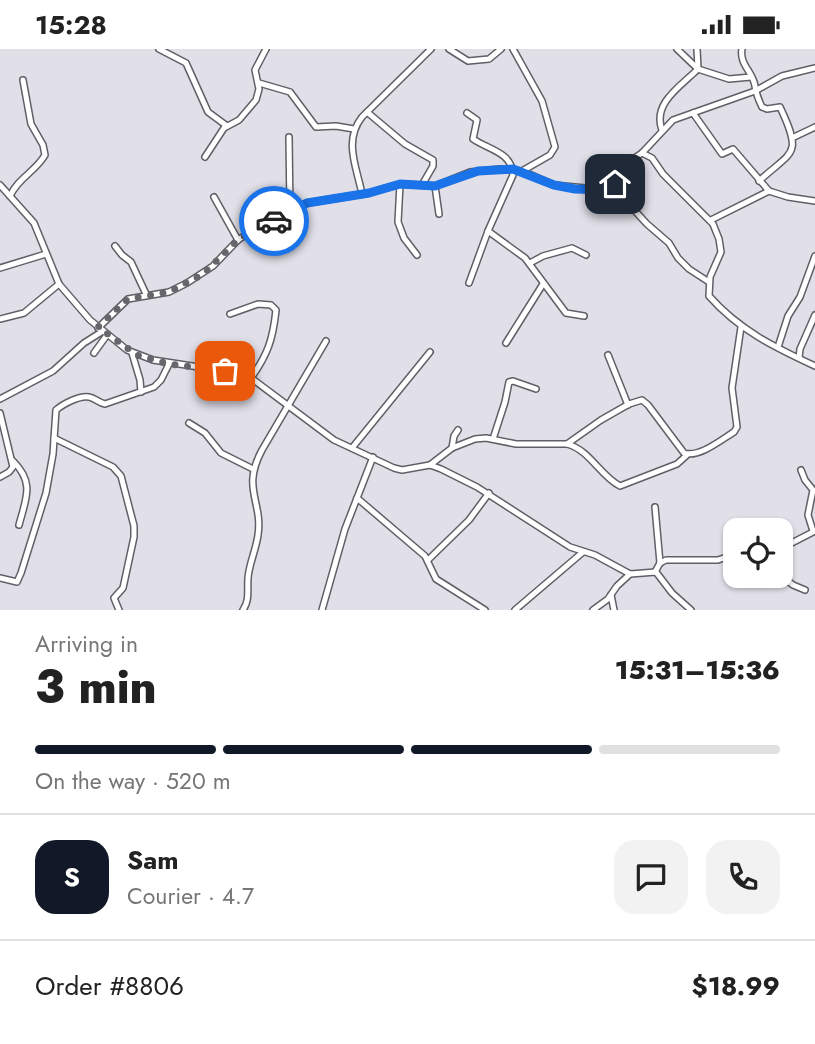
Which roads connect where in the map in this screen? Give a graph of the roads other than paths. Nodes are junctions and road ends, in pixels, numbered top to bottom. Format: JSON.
{"nodes":[{"id":1,"x":159,"y":49,"type":"edge"},
{"id":2,"x":266,"y":49,"type":"edge"},
{"id":3,"x":431,"y":49,"type":"edge"},
{"id":4,"x":449,"y":49,"type":"edge"},
{"id":5,"x":501,"y":49,"type":"edge"},
{"id":6,"x":513,"y":49,"type":"edge"},
{"id":7,"x":677,"y":49,"type":"edge"},
{"id":8,"x":697,"y":49,"type":"edge"},
{"id":9,"x":742,"y":49,"type":"edge"},
{"id":10,"x":815,"y":68,"type":"edge"},
{"id":11,"x":698,"y":69,"type":"junction"},
{"id":12,"x":751,"y":77,"type":"junction"},
{"id":13,"x":23,"y":81,"type":"dead end"},
{"id":14,"x":259,"y":83,"type":"junction"},
{"id":15,"x":755,"y":91,"type":"junction"},
{"id":16,"x":368,"y":112,"type":"junction"},
{"id":17,"x":467,"y":113,"type":"dead end"},
{"id":18,"x":693,"y":113,"type":"junction"},
{"id":19,"x":227,"y":126,"type":"junction"},
{"id":20,"x":815,"y":127,"type":"edge"},
{"id":21,"x":354,"y":129,"type":"junction"},
{"id":22,"x":662,"y":130,"type":"junction"},
{"id":23,"x":289,"y":137,"type":"dead end"},
{"id":24,"x":792,"y":138,"type":"junction"},
{"id":25,"x":642,"y":153,"type":"junction"},
{"id":26,"x":205,"y":157,"type":"dead end"},
{"id":27,"x":513,"y":169,"type":"junction"},
{"id":28,"x":522,"y":171,"type":"junction"},
{"id":29,"x":759,"y":181,"type":"junction"},
{"id":30,"x":400,"y":184,"type":"junction"},
{"id":31,"x":0,"y":185,"type":"edge"},
{"id":32,"x":422,"y":185,"type":"junction"},
{"id":33,"x":435,"y":186,"type":"junction"},
{"id":34,"x":613,"y":187,"type":"junction"},
{"id":35,"x":769,"y":191,"type":"junction"},
{"id":36,"x":362,"y":194,"type":"junction"},
{"id":37,"x":10,"y":196,"type":"junction"},
{"id":38,"x":214,"y":197,"type":"dead end"},
{"id":39,"x":815,"y":202,"type":"edge"},
{"id":40,"x":290,"y":212,"type":"junction"},
{"id":41,"x":439,"y":213,"type":"dead end"},
{"id":42,"x":711,"y":221,"type":"junction"},
{"id":43,"x":488,"y":231,"type":"junction"},
{"id":44,"x":238,"y":240,"type":"junction"},
{"id":45,"x":115,"y":246,"type":"dead end"},
{"id":46,"x":46,"y":254,"type":"junction"},
{"id":47,"x":417,"y":255,"type":"dead end"},
{"id":48,"x":586,"y":255,"type":"dead end"},
{"id":49,"x":815,"y":256,"type":"edge"},
{"id":50,"x":530,"y":263,"type":"junction"},
{"id":51,"x":0,"y":268,"type":"edge"},
{"id":52,"x":709,"y":282,"type":"junction"},
{"id":53,"x":469,"y":283,"type":"dead end"},
{"id":54,"x":60,"y":284,"type":"junction"},
{"id":55,"x":543,"y":284,"type":"junction"},
{"id":56,"x":146,"y":294,"type":"junction"},
{"id":57,"x":230,"y":314,"type":"dead end"},
{"id":58,"x":815,"y":315,"type":"edge"},
{"id":59,"x":584,"y":316,"type":"dead end"},
{"id":60,"x":0,"y":319,"type":"edge"},
{"id":61,"x":741,"y":327,"type":"junction"},
{"id":62,"x":102,"y":331,"type":"junction"},
{"id":63,"x":326,"y":341,"type":"dead end"},
{"id":64,"x":506,"y":343,"type":"dead end"},
{"id":65,"x":778,"y":347,"type":"junction"},
{"id":66,"x":430,"y":352,"type":"dead end"},
{"id":67,"x":94,"y":353,"type":"dead end"},
{"id":68,"x":132,"y":353,"type":"junction"},
{"id":69,"x":608,"y":355,"type":"dead end"},
{"id":70,"x":799,"y":358,"type":"junction"},
{"id":71,"x":169,"y":364,"type":"junction"},
{"id":72,"x":815,"y":366,"type":"edge"},
{"id":73,"x":251,"y":378,"type":"junction"},
{"id":74,"x":536,"y":389,"type":"dead end"},
{"id":75,"x":141,"y":392,"type":"junction"},
{"id":76,"x":0,"y":399,"type":"edge"},
{"id":77,"x":628,"y":405,"type":"junction"},
{"id":78,"x":288,"y":407,"type":"junction"},
{"id":79,"x":0,"y":413,"type":"edge"},
{"id":80,"x":189,"y":423,"type":"dead end"},
{"id":81,"x":458,"y":430,"type":"dead end"},
{"id":82,"x":54,"y":438,"type":"junction"},
{"id":83,"x":493,"y":439,"type":"junction"},
{"id":84,"x":567,"y":444,"type":"junction"},
{"id":85,"x":352,"y":447,"type":"junction"},
{"id":86,"x":452,"y":448,"type":"junction"},
{"id":87,"x":687,"y":455,"type":"junction"},
{"id":88,"x":373,"y":457,"type":"junction"},
{"id":89,"x":12,"y":460,"type":"junction"},
{"id":90,"x":430,"y":465,"type":"junction"},
{"id":91,"x":253,"y":469,"type":"junction"},
{"id":92,"x":801,"y":470,"type":"dead end"},
{"id":93,"x":0,"y":477,"type":"edge"},
{"id":94,"x":489,"y":493,"type":"junction"},
{"id":95,"x":357,"y":498,"type":"junction"},
{"id":96,"x":655,"y":507,"type":"dead end"},
{"id":97,"x":19,"y":525,"type":"dead end"},
{"id":98,"x":814,"y":531,"type":"edge"},
{"id":99,"x":793,"y":542,"type":"edge"},
{"id":100,"x":583,"y":552,"type":"junction"},
{"id":101,"x":723,"y":558,"type":"edge"},
{"id":102,"x":428,"y":561,"type":"junction"},
{"id":103,"x":660,"y":563,"type":"junction"},
{"id":104,"x":655,"y":572,"type":"junction"},
{"id":105,"x":630,"y":574,"type":"junction"},
{"id":106,"x":0,"y":578,"type":"edge"},
{"id":107,"x":793,"y":585,"type":"edge"},
{"id":108,"x":805,"y":590,"type":"dead end"},
{"id":109,"x":611,"y":595,"type":"junction"},
{"id":110,"x":119,"y":610,"type":"edge"},
{"id":111,"x":243,"y":610,"type":"edge"},
{"id":112,"x":322,"y":610,"type":"edge"},
{"id":113,"x":485,"y":610,"type":"edge"},
{"id":114,"x":515,"y":610,"type":"edge"},
{"id":115,"x":593,"y":610,"type":"edge"},
{"id":116,"x":614,"y":610,"type":"edge"},
{"id":117,"x":691,"y":610,"type":"edge"}],
"edges":[{"from":1,"to":19,"type":"street"},
{"from":2,"to":14,"type":"street"},
{"from":3,"to":16,"type":"street"},
{"from":4,"to":5,"type":"street"},
{"from":6,"to":28,"type":"street"},
{"from":7,"to":11,"type":"street"},
{"from":8,"to":11,"type":"street"},
{"from":9,"to":12,"type":"street"},
{"from":10,"to":15,"type":"street"},
{"from":11,"to":12,"type":"street"},
{"from":11,"to":22,"type":"street"},
{"from":12,"to":15,"type":"street"},
{"from":13,"to":37,"type":"street"},
{"from":14,"to":19,"type":"street"},
{"from":14,"to":21,"type":"street"},
{"from":15,"to":18,"type":"street"},
{"from":15,"to":24,"type":"street"},
{"from":16,"to":21,"type":"street"},
{"from":16,"to":32,"type":"street"},
{"from":17,"to":27,"type":"street"},
{"from":18,"to":22,"type":"street"},
{"from":18,"to":29,"type":"street"},
{"from":19,"to":26,"type":"street"},
{"from":20,"to":24,"type":"street"},
{"from":21,"to":36,"type":"street"},
{"from":22,"to":25,"type":"street"},
{"from":23,"to":40,"type":"street"},
{"from":24,"to":29,"type":"street"},
{"from":25,"to":34,"type":"street"},
{"from":25,"to":42,"type":"street"},
{"from":27,"to":28,"type":"street"},
{"from":27,"to":33,"type":"street"},
{"from":27,"to":43,"type":"street"},
{"from":28,"to":34,"type":"street"},
{"from":29,"to":35,"type":"street"},
{"from":30,"to":32,"type":"street"},
{"from":30,"to":36,"type":"street"},
{"from":30,"to":47,"type":"street"},
{"from":31,"to":37,"type":"street"},
{"from":32,"to":33,"type":"street"},
{"from":33,"to":41,"type":"street"},
{"from":34,"to":52,"type":"street"},
{"from":35,"to":39,"type":"street"},
{"from":35,"to":42,"type":"street"},
{"from":36,"to":40,"type":"street"},
{"from":37,"to":46,"type":"street"},
{"from":38,"to":44,"type":"street"},
{"from":40,"to":44,"type":"street"},
{"from":42,"to":52,"type":"street"},
{"from":43,"to":50,"type":"street"},
{"from":43,"to":53,"type":"street"},
{"from":44,"to":56,"type":"street"},
{"from":45,"to":56,"type":"street"},
{"from":46,"to":51,"type":"street"},
{"from":46,"to":54,"type":"street"},
{"from":48,"to":50,"type":"street"},
{"from":49,"to":65,"type":"street"},
{"from":50,"to":55,"type":"street"},
{"from":52,"to":61,"type":"street"},
{"from":54,"to":60,"type":"street"},
{"from":54,"to":62,"type":"street"},
{"from":55,"to":59,"type":"street"},
{"from":55,"to":64,"type":"street"},
{"from":56,"to":62,"type":"street"},
{"from":57,"to":73,"type":"street"},
{"from":58,"to":70,"type":"street"},
{"from":61,"to":65,"type":"street"},
{"from":61,"to":87,"type":"street"},
{"from":62,"to":67,"type":"street"},
{"from":62,"to":68,"type":"street"},
{"from":62,"to":76,"type":"street"},
{"from":63,"to":78,"type":"street"},
{"from":65,"to":70,"type":"street"},
{"from":66,"to":85,"type":"street"},
{"from":68,"to":71,"type":"street"},
{"from":68,"to":75,"type":"street"},
{"from":69,"to":77,"type":"street"},
{"from":70,"to":72,"type":"street"},
{"from":71,"to":73,"type":"street"},
{"from":71,"to":75,"type":"street"},
{"from":73,"to":78,"type":"street"},
{"from":74,"to":83,"type":"street"},
{"from":75,"to":82,"type":"street"},
{"from":77,"to":84,"type":"street"},
{"from":77,"to":87,"type":"street"},
{"from":78,"to":85,"type":"street"},
{"from":78,"to":91,"type":"street"},
{"from":79,"to":89,"type":"street"},
{"from":80,"to":91,"type":"street"},
{"from":81,"to":86,"type":"street"},
{"from":82,"to":106,"type":"street"},
{"from":82,"to":110,"type":"street"},
{"from":83,"to":84,"type":"street"},
{"from":83,"to":86,"type":"street"},
{"from":84,"to":87,"type":"street"},
{"from":85,"to":88,"type":"street"},
{"from":86,"to":90,"type":"street"},
{"from":88,"to":90,"type":"street"},
{"from":88,"to":95,"type":"street"},
{"from":89,"to":93,"type":"street"},
{"from":89,"to":97,"type":"street"},
{"from":90,"to":94,"type":"street"},
{"from":91,"to":111,"type":"street"},
{"from":92,"to":98,"type":"street"},
{"from":94,"to":100,"type":"street"},
{"from":94,"to":102,"type":"street"},
{"from":95,"to":102,"type":"street"},
{"from":95,"to":112,"type":"street"},
{"from":96,"to":103,"type":"street"},
{"from":98,"to":99,"type":"street"},
{"from":100,"to":105,"type":"street"},
{"from":100,"to":114,"type":"street"},
{"from":101,"to":103,"type":"street"},
{"from":102,"to":113,"type":"street"},
{"from":103,"to":104,"type":"street"},
{"from":104,"to":105,"type":"street"},
{"from":104,"to":117,"type":"street"},
{"from":105,"to":109,"type":"street"},
{"from":107,"to":108,"type":"street"},
{"from":109,"to":115,"type":"street"},
{"from":109,"to":116,"type":"street"}]}
